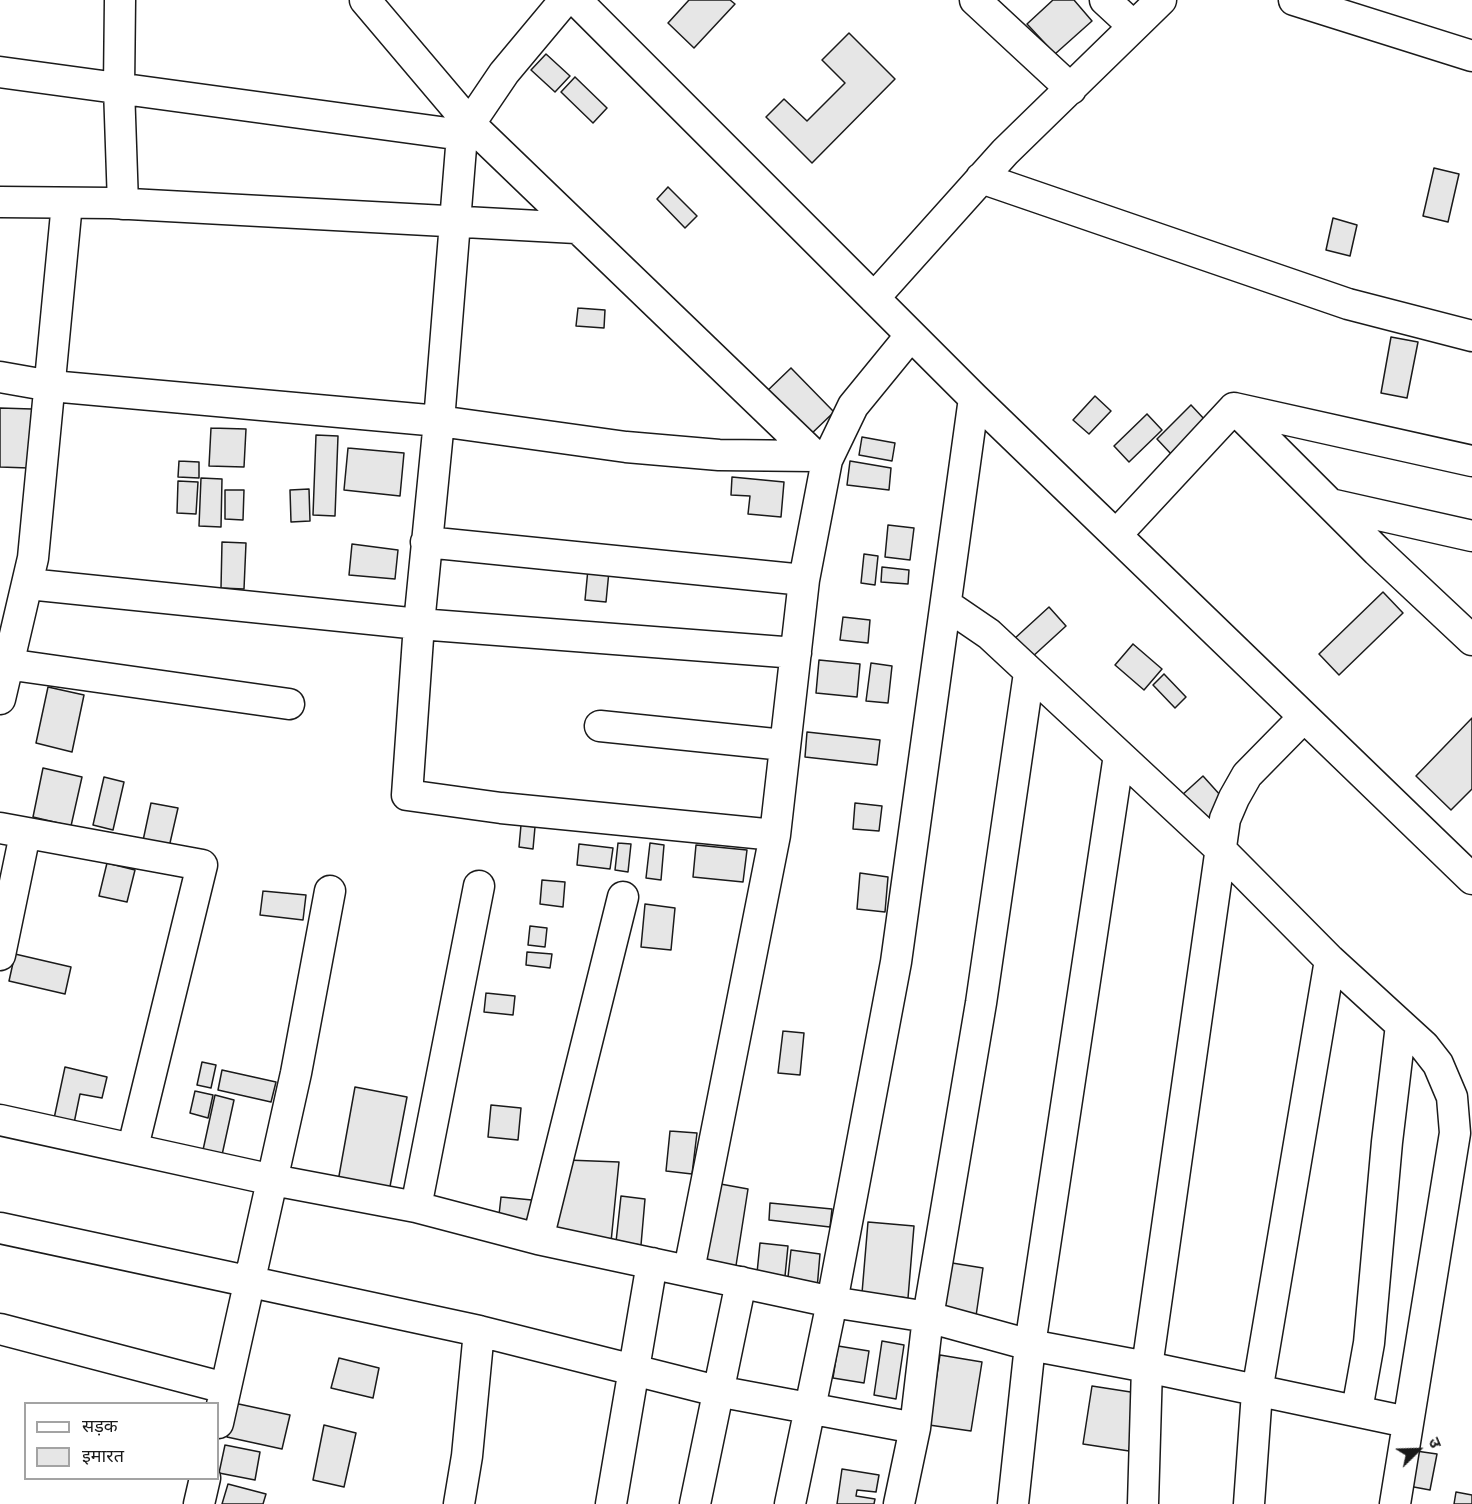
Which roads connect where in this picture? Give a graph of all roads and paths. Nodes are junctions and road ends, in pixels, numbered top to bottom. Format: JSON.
{"nodes":[{"id":1,"x":120,"y":0,"type":"edge"},
{"id":2,"x":365,"y":0,"type":"edge"},
{"id":3,"x":565,"y":0,"type":"edge"},
{"id":4,"x":576,"y":0,"type":"edge"},
{"id":5,"x":975,"y":0,"type":"edge"},
{"id":6,"x":1105,"y":0,"type":"edge"},
{"id":7,"x":1161,"y":0,"type":"edge"},
{"id":8,"x":1294,"y":0,"type":"edge"},
{"id":9,"x":1132,"y":26,"type":"junction"},
{"id":10,"x":1472,"y":56,"type":"edge"},
{"id":11,"x":0,"y":72,"type":"edge"},
{"id":12,"x":119,"y":88,"type":"junction"},
{"id":13,"x":1071,"y":89,"type":"junction"},
{"id":14,"x":466,"y":129,"type":"junction"},
{"id":15,"x":981,"y":178,"type":"junction"},
{"id":16,"x":0,"y":202,"type":"edge"},
{"id":17,"x":67,"y":203,"type":"junction"},
{"id":18,"x":123,"y":204,"type":"junction"},
{"id":19,"x":455,"y":221,"type":"junction"},
{"id":20,"x":576,"y":228,"type":"junction"},
{"id":21,"x":874,"y":298,"type":"junction"},
{"id":22,"x":911,"y":335,"type":"junction"},
{"id":23,"x":1472,"y":336,"type":"edge"},
{"id":24,"x":0,"y":376,"type":"edge"},
{"id":25,"x":51,"y":386,"type":"junction"},
{"id":26,"x":974,"y":398,"type":"junction"},
{"id":27,"x":1234,"y":408,"type":"junction"},
{"id":28,"x":439,"y":421,"type":"junction"},
{"id":29,"x":821,"y":458,"type":"junction"},
{"id":30,"x":1472,"y":461,"type":"edge"},
{"id":31,"x":1330,"y":504,"type":"junction"},
{"id":32,"x":1116,"y":536,"type":"junction"},
{"id":33,"x":1472,"y":536,"type":"edge"},
{"id":34,"x":426,"y":542,"type":"junction"},
{"id":35,"x":804,"y":580,"type":"junction"},
{"id":36,"x":28,"y":584,"type":"junction"},
{"id":37,"x":1428,"y":599,"type":"junction"},
{"id":38,"x":948,"y":606,"type":"junction"},
{"id":39,"x":1472,"y":608,"type":"edge"},
{"id":40,"x":419,"y":624,"type":"junction"},
{"id":41,"x":1472,"y":640,"type":"edge"},
{"id":42,"x":796,"y":653,"type":"junction"},
{"id":43,"x":5,"y":664,"type":"edge"},
{"id":44,"x":1029,"y":673,"type":"junction"},
{"id":45,"x":0,"y":699,"type":"edge"},
{"id":46,"x":289,"y":704,"type":"dead end"},
{"id":47,"x":1303,"y":718,"type":"junction"},
{"id":48,"x":600,"y":726,"type":"dead end"},
{"id":49,"x":784,"y":745,"type":"junction"},
{"id":50,"x":1119,"y":755,"type":"junction"},
{"id":51,"x":13,"y":831,"type":"edge"},
{"id":52,"x":775,"y":835,"type":"junction"},
{"id":53,"x":1221,"y":850,"type":"junction"},
{"id":54,"x":1472,"y":879,"type":"edge"},
{"id":55,"x":479,"y":886,"type":"dead end"},
{"id":56,"x":330,"y":891,"type":"dead end"},
{"id":57,"x":623,"y":897,"type":"dead end"},
{"id":58,"x":0,"y":955,"type":"edge"},
{"id":59,"x":1330,"y":960,"type":"junction"},
{"id":60,"x":1401,"y":1025,"type":"junction"},
{"id":61,"x":0,"y":1120,"type":"edge"},
{"id":62,"x":133,"y":1147,"type":"junction"},
{"id":63,"x":273,"y":1180,"type":"junction"},
{"id":64,"x":416,"y":1207,"type":"junction"},
{"id":65,"x":0,"y":1228,"type":"edge"},
{"id":66,"x":537,"y":1239,"type":"junction"},
{"id":67,"x":652,"y":1263,"type":"junction"},
{"id":68,"x":689,"y":1270,"type":"junction"},
{"id":69,"x":741,"y":1282,"type":"junction"},
{"id":70,"x":248,"y":1283,"type":"junction"},
{"id":71,"x":832,"y":1302,"type":"junction"},
{"id":72,"x":928,"y":1317,"type":"junction"},
{"id":73,"x":0,"y":1329,"type":"edge"},
{"id":74,"x":479,"y":1331,"type":"junction"},
{"id":75,"x":1030,"y":1345,"type":"junction"},
{"id":76,"x":1147,"y":1367,"type":"junction"},
{"id":77,"x":635,"y":1370,"type":"junction"},
{"id":78,"x":225,"y":1388,"type":"junction"},
{"id":79,"x":717,"y":1391,"type":"junction"},
{"id":80,"x":1257,"y":1392,"type":"junction"},
{"id":81,"x":810,"y":1408,"type":"junction"},
{"id":82,"x":1357,"y":1410,"type":"junction"},
{"id":83,"x":219,"y":1418,"type":"edge"},
{"id":84,"x":1407,"y":1422,"type":"junction"},
{"id":85,"x":915,"y":1428,"type":"junction"},
{"id":86,"x":205,"y":1480,"type":"edge"},
{"id":87,"x":199,"y":1504,"type":"edge"},
{"id":88,"x":459,"y":1504,"type":"edge"},
{"id":89,"x":611,"y":1504,"type":"edge"},
{"id":90,"x":695,"y":1504,"type":"edge"},
{"id":91,"x":790,"y":1504,"type":"edge"},
{"id":92,"x":899,"y":1504,"type":"edge"},
{"id":93,"x":1013,"y":1504,"type":"edge"},
{"id":94,"x":1143,"y":1504,"type":"edge"},
{"id":95,"x":1249,"y":1504,"type":"edge"},
{"id":96,"x":1395,"y":1504,"type":"edge"}],
"edges":[{"from":1,"to":12,"type":"street"},
{"from":2,"to":14,"type":"street"},
{"from":3,"to":14,"type":"street"},
{"from":4,"to":21,"type":"street"},
{"from":5,"to":13,"type":"street"},
{"from":6,"to":9,"type":"street"},
{"from":7,"to":9,"type":"street"},
{"from":8,"to":10,"type":"street"},
{"from":9,"to":13,"type":"street"},
{"from":11,"to":12,"type":"street"},
{"from":12,"to":14,"type":"street"},
{"from":12,"to":18,"type":"street"},
{"from":13,"to":15,"type":"street"},
{"from":14,"to":19,"type":"street"},
{"from":14,"to":20,"type":"street"},
{"from":15,"to":21,"type":"street"},
{"from":15,"to":23,"type":"street"},
{"from":16,"to":17,"type":"street"},
{"from":17,"to":18,"type":"street"},
{"from":17,"to":25,"type":"street"},
{"from":18,"to":19,"type":"street"},
{"from":19,"to":20,"type":"street"},
{"from":19,"to":28,"type":"street"},
{"from":20,"to":29,"type":"street"},
{"from":21,"to":22,"type":"street"},
{"from":22,"to":26,"type":"street"},
{"from":22,"to":29,"type":"street"},
{"from":24,"to":25,"type":"street"},
{"from":25,"to":28,"type":"street"},
{"from":25,"to":36,"type":"street"},
{"from":26,"to":32,"type":"street"},
{"from":26,"to":38,"type":"street"},
{"from":27,"to":30,"type":"street"},
{"from":27,"to":31,"type":"street"},
{"from":27,"to":32,"type":"street"},
{"from":28,"to":29,"type":"street"},
{"from":28,"to":34,"type":"street"},
{"from":29,"to":35,"type":"street"},
{"from":31,"to":33,"type":"street"},
{"from":31,"to":37,"type":"street"},
{"from":32,"to":47,"type":"street"},
{"from":34,"to":35,"type":"street"},
{"from":34,"to":40,"type":"street"},
{"from":35,"to":42,"type":"street"},
{"from":36,"to":40,"type":"street"},
{"from":36,"to":43,"type":"street"},
{"from":37,"to":39,"type":"street"},
{"from":37,"to":41,"type":"street"},
{"from":38,"to":44,"type":"street"},
{"from":38,"to":71,"type":"street"},
{"from":40,"to":42,"type":"street"},
{"from":40,"to":52,"type":"street"},
{"from":42,"to":49,"type":"street"},
{"from":43,"to":45,"type":"street"},
{"from":43,"to":46,"type":"street"},
{"from":44,"to":50,"type":"street"},
{"from":44,"to":72,"type":"street"},
{"from":47,"to":53,"type":"street"},
{"from":47,"to":54,"type":"street"},
{"from":48,"to":49,"type":"street"},
{"from":49,"to":52,"type":"street"},
{"from":50,"to":53,"type":"street"},
{"from":50,"to":75,"type":"street"},
{"from":51,"to":58,"type":"street"},
{"from":51,"to":62,"type":"street"},
{"from":52,"to":68,"type":"street"},
{"from":53,"to":59,"type":"street"},
{"from":53,"to":76,"type":"street"},
{"from":55,"to":64,"type":"street"},
{"from":56,"to":63,"type":"street"},
{"from":57,"to":66,"type":"street"},
{"from":59,"to":60,"type":"street"},
{"from":59,"to":80,"type":"street"},
{"from":60,"to":82,"type":"street"},
{"from":60,"to":84,"type":"street"},
{"from":61,"to":62,"type":"street"},
{"from":62,"to":63,"type":"street"},
{"from":63,"to":64,"type":"street"},
{"from":63,"to":70,"type":"street"},
{"from":64,"to":66,"type":"street"},
{"from":65,"to":70,"type":"street"},
{"from":66,"to":67,"type":"street"},
{"from":67,"to":68,"type":"street"},
{"from":67,"to":77,"type":"street"},
{"from":68,"to":69,"type":"street"},
{"from":69,"to":71,"type":"street"},
{"from":69,"to":79,"type":"street"},
{"from":70,"to":74,"type":"street"},
{"from":70,"to":78,"type":"street"},
{"from":71,"to":72,"type":"street"},
{"from":71,"to":81,"type":"street"},
{"from":72,"to":75,"type":"street"},
{"from":72,"to":85,"type":"street"},
{"from":73,"to":78,"type":"street"},
{"from":74,"to":77,"type":"street"},
{"from":74,"to":88,"type":"street"},
{"from":75,"to":76,"type":"street"},
{"from":75,"to":93,"type":"street"},
{"from":76,"to":80,"type":"street"},
{"from":76,"to":94,"type":"street"},
{"from":77,"to":79,"type":"street"},
{"from":77,"to":89,"type":"street"},
{"from":78,"to":83,"type":"street"},
{"from":79,"to":81,"type":"street"},
{"from":79,"to":90,"type":"street"},
{"from":80,"to":82,"type":"street"},
{"from":80,"to":95,"type":"street"},
{"from":81,"to":85,"type":"street"},
{"from":81,"to":91,"type":"street"},
{"from":82,"to":84,"type":"street"},
{"from":84,"to":96,"type":"street"},
{"from":85,"to":92,"type":"street"},
{"from":86,"to":87,"type":"street"}]}
